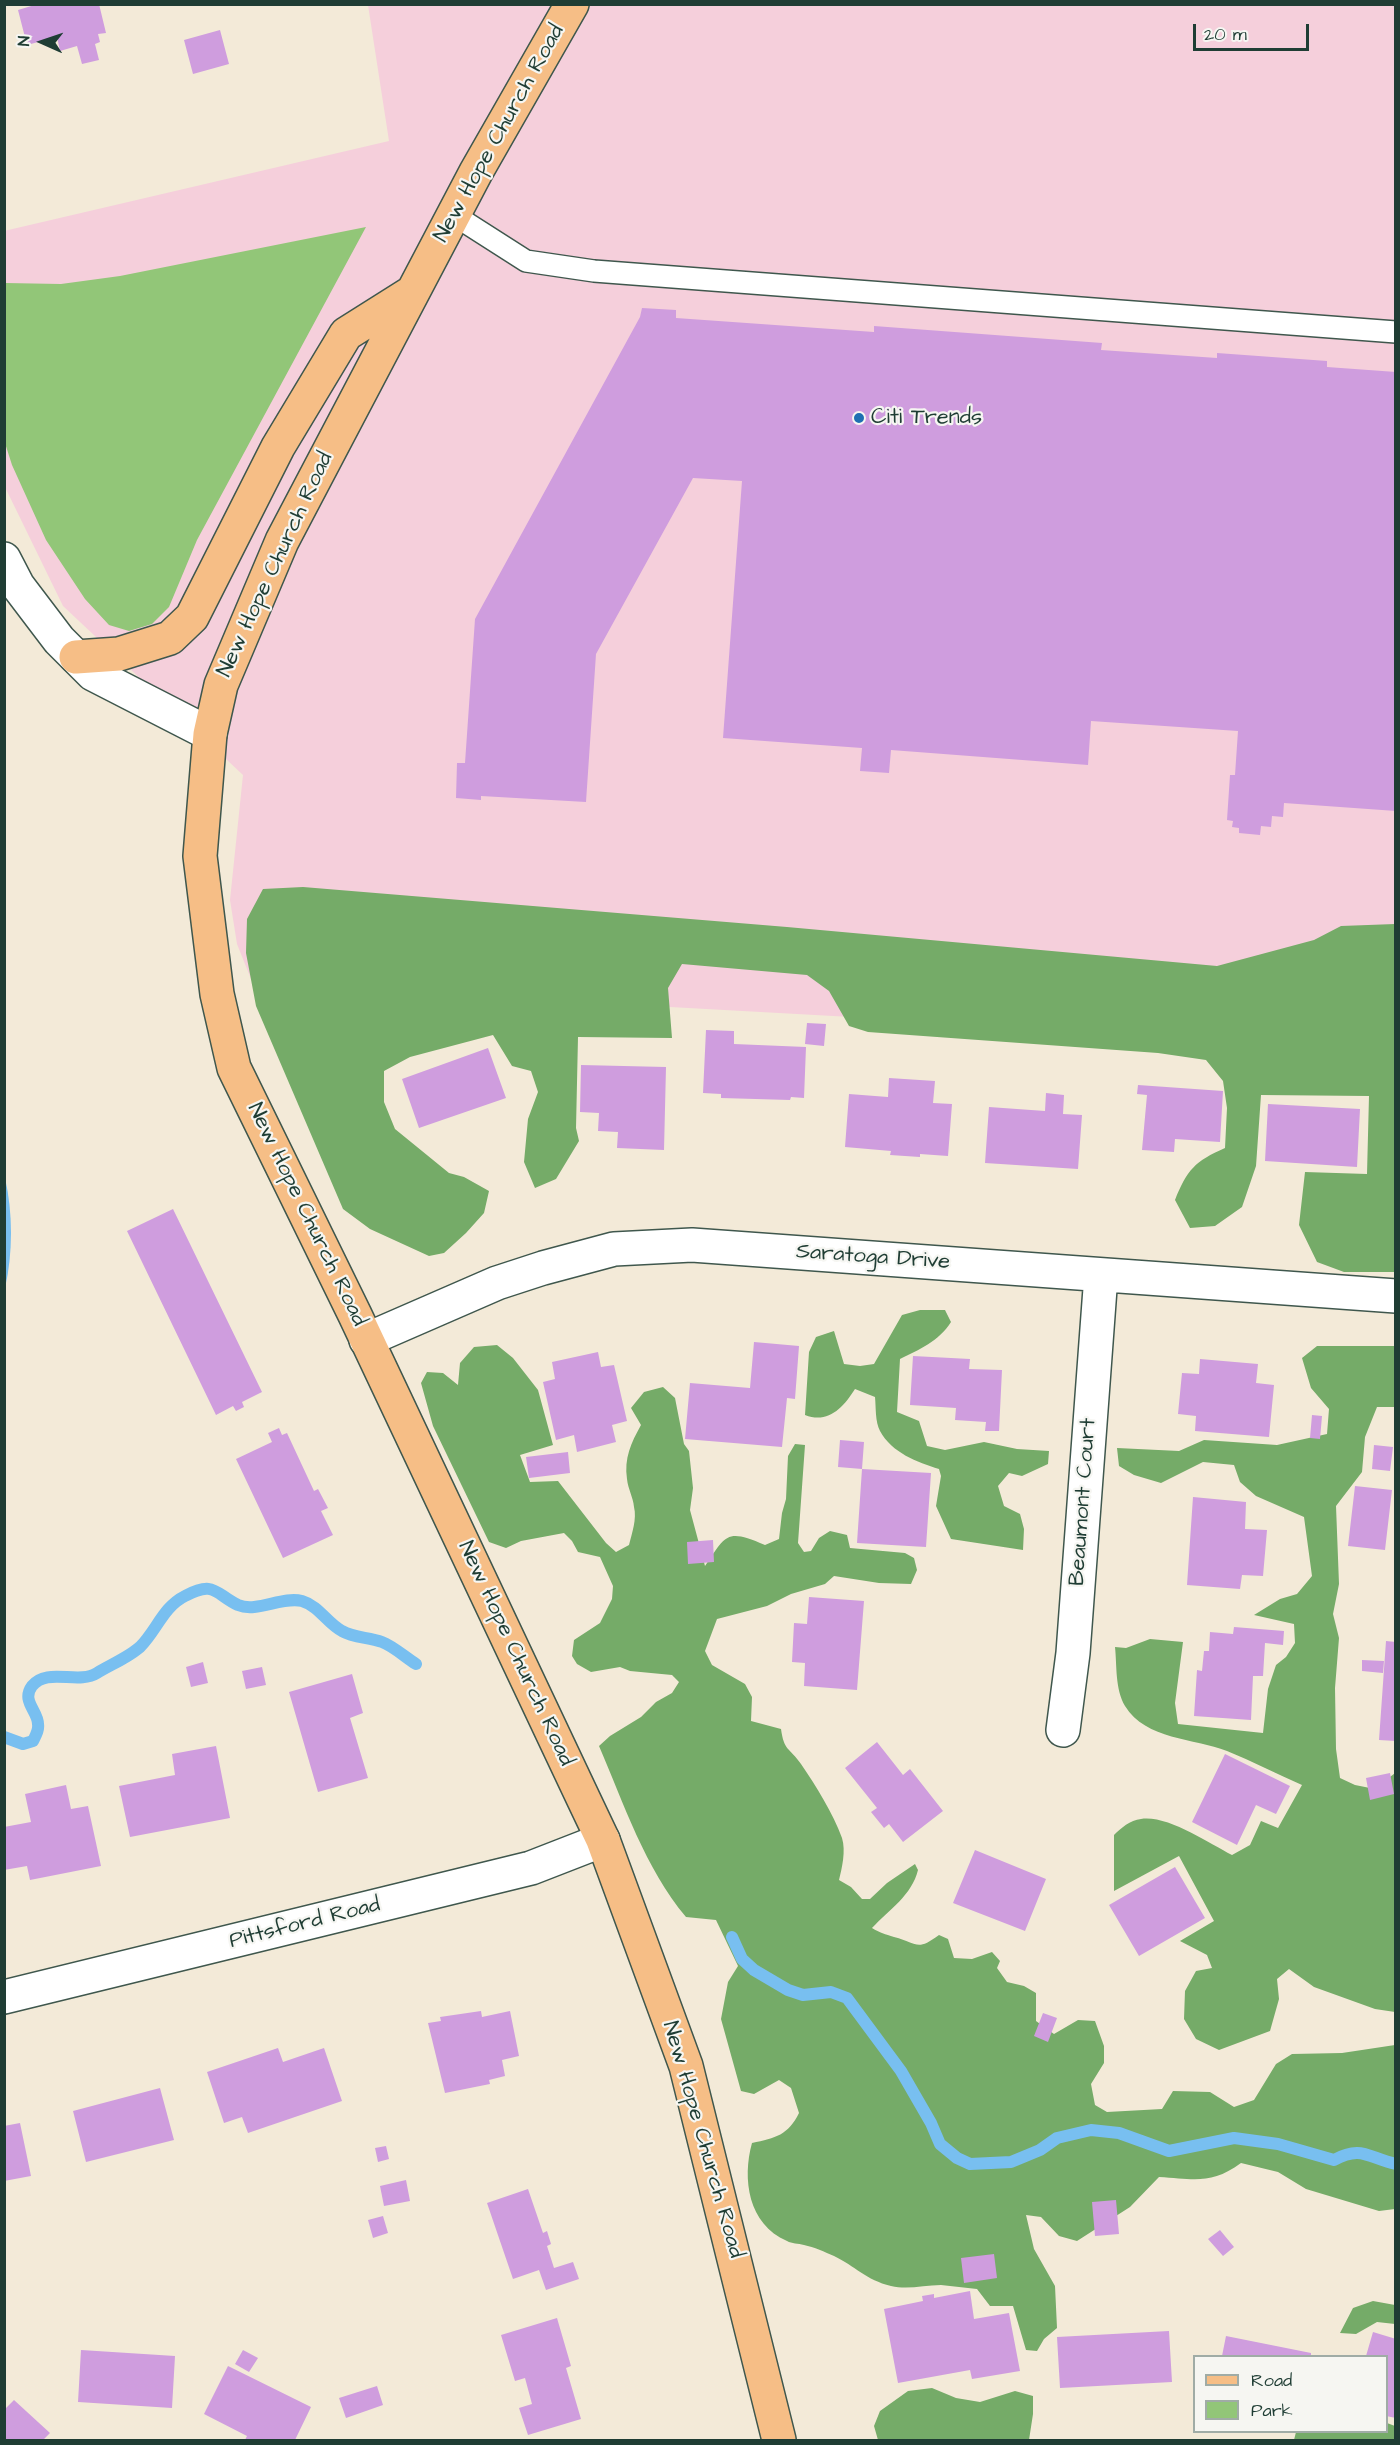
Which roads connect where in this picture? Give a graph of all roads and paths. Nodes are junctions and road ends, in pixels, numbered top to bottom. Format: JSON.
{"nodes":[{"id":1,"x":572,"y":4,"type":"edge"},
{"id":2,"x":454,"y":215,"type":"junction"},
{"id":3,"x":412,"y":292,"type":"junction"},
{"id":4,"x":1395,"y":332,"type":"edge"},
{"id":5,"x":4,"y":560,"type":"edge"},
{"id":6,"x":76,"y":657,"type":"junction"},
{"id":7,"x":210,"y":734,"type":"junction"},
{"id":8,"x":1101,"y":1275,"type":"junction"},
{"id":9,"x":1395,"y":1296,"type":"edge"},
{"id":10,"x":366,"y":1340,"type":"junction"},
{"id":11,"x":1063,"y":1730,"type":"dead end"},
{"id":12,"x":603,"y":1840,"type":"junction"},
{"id":13,"x":4,"y":1997,"type":"edge"},
{"id":14,"x":779,"y":2440,"type":"edge"}],
"edges":[{"from":1,"to":2,"type":"main road","name":"New Hope Church Road"},
{"from":2,"to":3,"type":"main road","name":"New Hope Church Road"},
{"from":2,"to":4,"type":"lane"},
{"from":3,"to":6,"type":"main road"},
{"from":3,"to":7,"type":"main road","name":"New Hope Church Road"},
{"from":5,"to":6,"type":"street"},
{"from":6,"to":7,"type":"street"},
{"from":7,"to":10,"type":"main road","name":"New Hope Church Road"},
{"from":8,"to":9,"type":"street","name":"Saratoga Drive"},
{"from":8,"to":10,"type":"street","name":"Saratoga Drive"},
{"from":8,"to":11,"type":"street","name":"Beaumont Court"},
{"from":10,"to":12,"type":"main road","name":"New Hope Church Road"},
{"from":12,"to":13,"type":"street","name":"Pittsford Road"},
{"from":12,"to":14,"type":"main road","name":"New Hope Church Road"}]}
